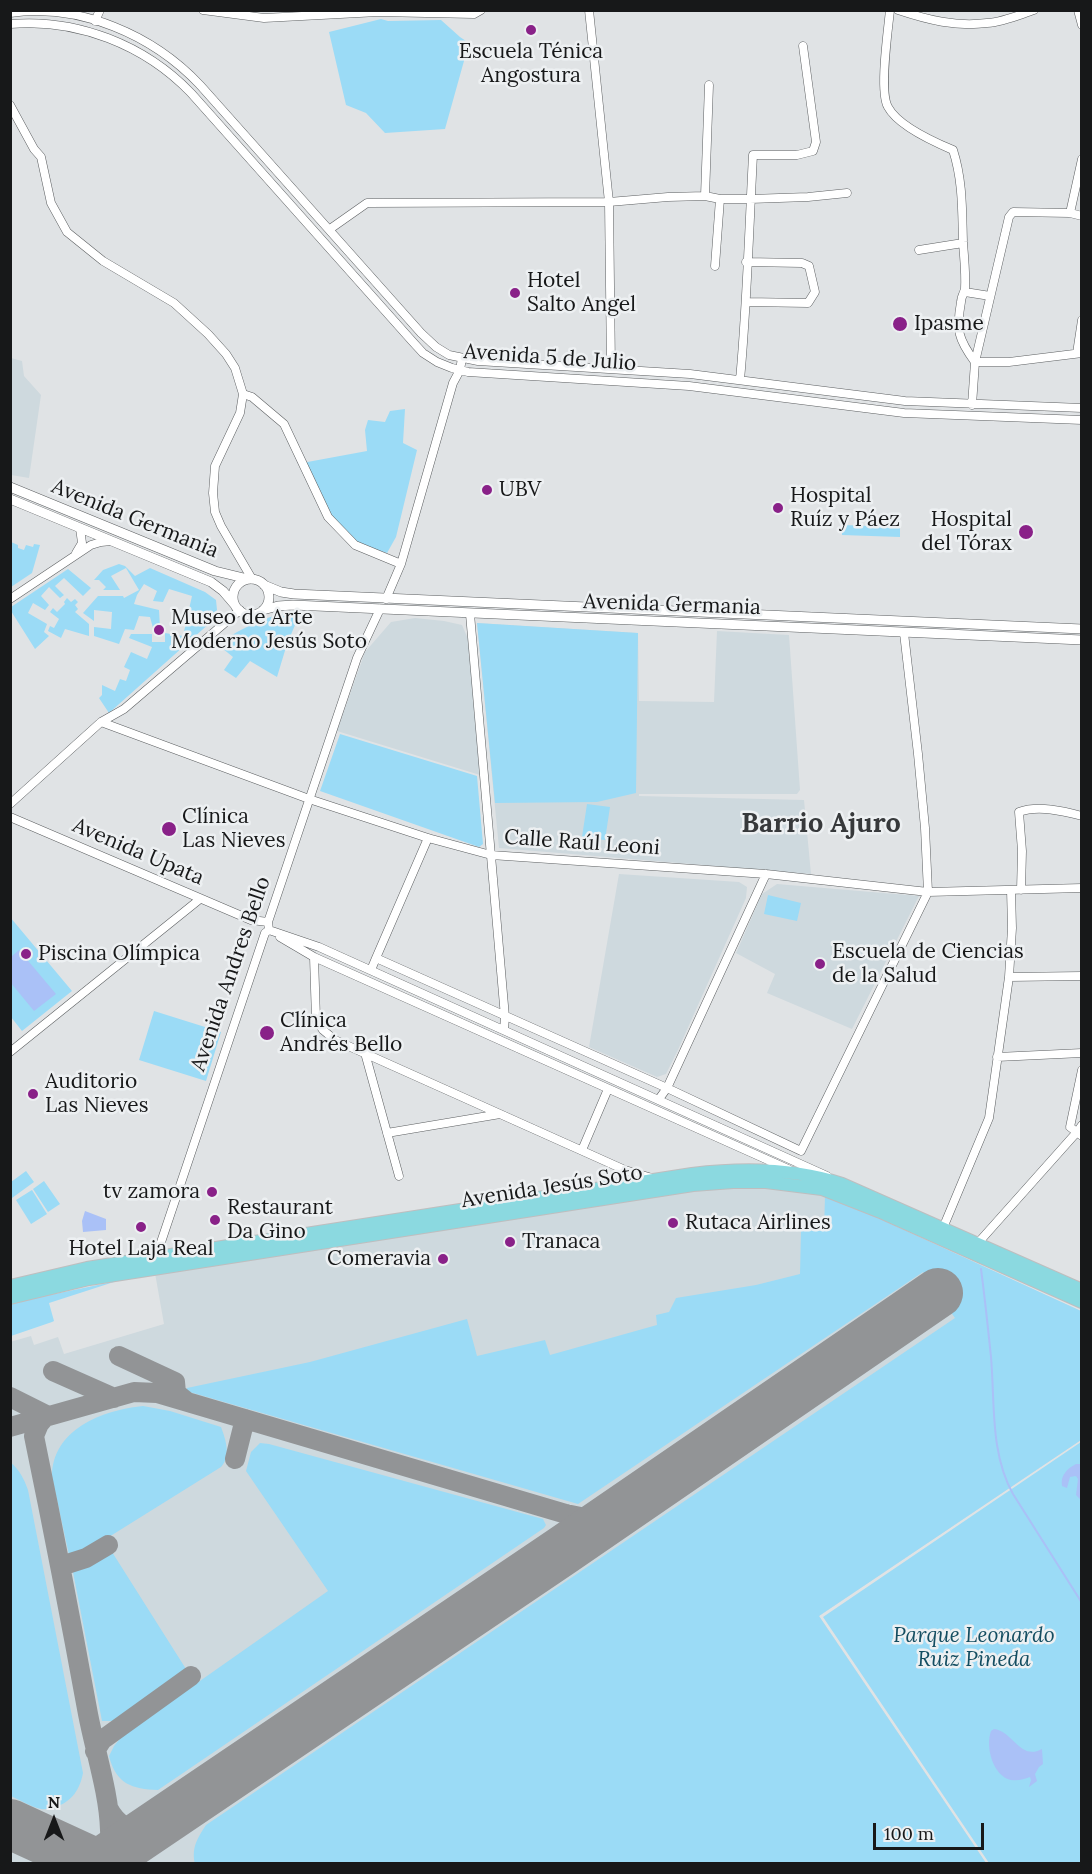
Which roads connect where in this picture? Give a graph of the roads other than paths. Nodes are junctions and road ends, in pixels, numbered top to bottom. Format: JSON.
{"nodes":[{"id":1,"x":100,"y":10,"type":"edge"},
{"id":2,"x":203,"y":10,"type":"edge"},
{"id":3,"x":481,"y":10,"type":"edge"},
{"id":4,"x":589,"y":10,"type":"edge"},
{"id":5,"x":890,"y":10,"type":"edge"},
{"id":6,"x":898,"y":10,"type":"edge"},
{"id":7,"x":1034,"y":10,"type":"edge"},
{"id":8,"x":1078,"y":10,"type":"edge"},
{"id":9,"x":10,"y":14,"type":"edge"},
{"id":10,"x":95,"y":21,"type":"junction"},
{"id":11,"x":10,"y":24,"type":"edge"},
{"id":12,"x":1082,"y":25,"type":"edge"},
{"id":13,"x":803,"y":46,"type":"dead end"},
{"id":14,"x":709,"y":85,"type":"dead end"},
{"id":15,"x":10,"y":105,"type":"edge"},
{"id":16,"x":1082,"y":159,"type":"edge"},
{"id":17,"x":847,"y":193,"type":"dead end"},
{"id":18,"x":705,"y":196,"type":"junction"},
{"id":19,"x":720,"y":199,"type":"junction"},
{"id":20,"x":750,"y":199,"type":"junction"},
{"id":21,"x":609,"y":202,"type":"junction"},
{"id":22,"x":1070,"y":213,"type":"junction"},
{"id":23,"x":1082,"y":216,"type":"edge"},
{"id":24,"x":330,"y":229,"type":"junction"},
{"id":25,"x":963,"y":243,"type":"junction"},
{"id":26,"x":918,"y":250,"type":"dead end"},
{"id":27,"x":746,"y":262,"type":"junction"},
{"id":28,"x":716,"y":266,"type":"dead end"},
{"id":29,"x":965,"y":292,"type":"junction"},
{"id":30,"x":990,"y":296,"type":"junction"},
{"id":31,"x":746,"y":302,"type":"junction"},
{"id":32,"x":1082,"y":320,"type":"edge"},
{"id":33,"x":1079,"y":353,"type":"edge"},
{"id":34,"x":462,"y":358,"type":"junction"},
{"id":35,"x":975,"y":362,"type":"junction"},
{"id":36,"x":611,"y":369,"type":"junction"},
{"id":37,"x":460,"y":370,"type":"junction"},
{"id":38,"x":740,"y":380,"type":"junction"},
{"id":39,"x":243,"y":394,"type":"junction"},
{"id":40,"x":972,"y":405,"type":"junction"},
{"id":41,"x":1082,"y":408,"type":"edge"},
{"id":42,"x":1082,"y":420,"type":"edge"},
{"id":43,"x":10,"y":487,"type":"edge"},
{"id":44,"x":10,"y":500,"type":"edge"},
{"id":45,"x":80,"y":528,"type":"junction"},
{"id":46,"x":111,"y":541,"type":"junction"},
{"id":47,"x":70,"y":558,"type":"junction"},
{"id":48,"x":400,"y":564,"type":"junction"},
{"id":49,"x":250,"y":579,"type":"junction"},
{"id":50,"x":264,"y":585,"type":"junction"},
{"id":51,"x":10,"y":599,"type":"edge"},
{"id":52,"x":386,"y":599,"type":"junction"},
{"id":53,"x":237,"y":608,"type":"junction"},
{"id":54,"x":381,"y":609,"type":"junction"},
{"id":55,"x":262,"y":610,"type":"junction"},
{"id":56,"x":470,"y":614,"type":"junction"},
{"id":57,"x":1082,"y":629,"type":"edge"},
{"id":58,"x":904,"y":633,"type":"junction"},
{"id":59,"x":1082,"y":640,"type":"edge"},
{"id":60,"x":101,"y":722,"type":"junction"},
{"id":61,"x":309,"y":799,"type":"junction"},
{"id":62,"x":10,"y":804,"type":"edge"},
{"id":63,"x":1082,"y":816,"type":"edge"},
{"id":64,"x":10,"y":817,"type":"edge"},
{"id":65,"x":428,"y":838,"type":"junction"},
{"id":66,"x":491,"y":855,"type":"junction"},
{"id":67,"x":766,"y":874,"type":"junction"},
{"id":68,"x":1082,"y":888,"type":"edge"},
{"id":69,"x":1011,"y":890,"type":"junction"},
{"id":70,"x":1021,"y":890,"type":"junction"},
{"id":71,"x":928,"y":892,"type":"junction"},
{"id":72,"x":200,"y":899,"type":"junction"},
{"id":73,"x":267,"y":928,"type":"junction"},
{"id":74,"x":314,"y":957,"type":"junction"},
{"id":75,"x":376,"y":958,"type":"junction"},
{"id":76,"x":371,"y":970,"type":"junction"},
{"id":77,"x":1082,"y":976,"type":"edge"},
{"id":78,"x":1009,"y":977,"type":"junction"},
{"id":79,"x":505,"y":1017,"type":"junction"},
{"id":80,"x":504,"y":1030,"type":"junction"},
{"id":81,"x":10,"y":1052,"type":"edge"},
{"id":82,"x":365,"y":1053,"type":"junction"},
{"id":83,"x":1082,"y":1053,"type":"edge"},
{"id":84,"x":997,"y":1057,"type":"junction"},
{"id":85,"x":1082,"y":1070,"type":"edge"},
{"id":86,"x":608,"y":1089,"type":"junction"},
{"id":87,"x":667,"y":1089,"type":"junction"},
{"id":88,"x":659,"y":1099,"type":"junction"},
{"id":89,"x":500,"y":1114,"type":"junction"},
{"id":90,"x":1080,"y":1131,"type":"edge"},
{"id":91,"x":387,"y":1133,"type":"junction"},
{"id":92,"x":582,"y":1150,"type":"junction"},
{"id":93,"x":798,"y":1174,"type":"junction"},
{"id":94,"x":399,"y":1176,"type":"dead end"},
{"id":95,"x":657,"y":1179,"type":"junction"},
{"id":96,"x":842,"y":1184,"type":"junction"},
{"id":97,"x":822,"y":1189,"type":"junction"},
{"id":98,"x":943,"y":1228,"type":"junction"},
{"id":99,"x":978,"y":1243,"type":"junction"},
{"id":100,"x":154,"y":1263,"type":"junction"},
{"id":101,"x":10,"y":1286,"type":"edge"},
{"id":102,"x":1082,"y":1290,"type":"edge"},
{"id":103,"x":10,"y":1298,"type":"edge"},
{"id":104,"x":1082,"y":1302,"type":"edge"}],
"edges":[{"from":1,"to":10,"type":"street"},
{"from":2,"to":3,"type":"street"},
{"from":4,"to":21,"type":"street"},
{"from":5,"to":25,"type":"street"},
{"from":6,"to":7,"type":"street"},
{"from":8,"to":12,"type":"street"},
{"from":9,"to":10,"type":"street","name":"Avenida 5 de Julio"},
{"from":10,"to":24,"type":"street","name":"Avenida 5 de Julio"},
{"from":11,"to":37,"type":"street","name":"Avenida 5 de Julio"},
{"from":13,"to":20,"type":"street"},
{"from":14,"to":18,"type":"street"},
{"from":15,"to":39,"type":"street"},
{"from":16,"to":22,"type":"street"},
{"from":17,"to":20,"type":"street"},
{"from":18,"to":19,"type":"street"},
{"from":18,"to":21,"type":"street"},
{"from":19,"to":20,"type":"street"},
{"from":19,"to":28,"type":"street"},
{"from":20,"to":27,"type":"street"},
{"from":21,"to":24,"type":"street"},
{"from":21,"to":36,"type":"street"},
{"from":22,"to":23,"type":"street"},
{"from":22,"to":30,"type":"street"},
{"from":24,"to":34,"type":"street","name":"Avenida 5 de Julio"},
{"from":25,"to":26,"type":"street"},
{"from":25,"to":29,"type":"street"},
{"from":27,"to":31,"type":"street"},
{"from":27,"to":31,"type":"street"},
{"from":29,"to":30,"type":"street"},
{"from":29,"to":35,"type":"street"},
{"from":30,"to":35,"type":"street"},
{"from":31,"to":38,"type":"street"},
{"from":32,"to":33,"type":"street"},
{"from":33,"to":35,"type":"street"},
{"from":34,"to":36,"type":"street","name":"Avenida 5 de Julio"},
{"from":34,"to":37,"type":"street"},
{"from":35,"to":40,"type":"street"},
{"from":36,"to":38,"type":"street","name":"Avenida 5 de Julio"},
{"from":37,"to":42,"type":"street","name":"Avenida 5 de Julio"},
{"from":37,"to":48,"type":"street"},
{"from":38,"to":40,"type":"street","name":"Avenida 5 de Julio"},
{"from":39,"to":48,"type":"street"},
{"from":39,"to":49,"type":"street"},
{"from":40,"to":41,"type":"street","name":"Avenida 5 de Julio"},
{"from":43,"to":49,"type":"street","name":"Avenida Germania"},
{"from":44,"to":45,"type":"street","name":"Avenida Germania"},
{"from":45,"to":46,"type":"street","name":"Avenida Germania"},
{"from":45,"to":47,"type":"street"},
{"from":46,"to":47,"type":"street"},
{"from":46,"to":53,"type":"street","name":"Avenida Germania"},
{"from":47,"to":51,"type":"street"},
{"from":48,"to":52,"type":"street"},
{"from":49,"to":50,"type":"street"},
{"from":49,"to":53,"type":"street"},
{"from":50,"to":52,"type":"street","name":"Avenida Germania"},
{"from":50,"to":55,"type":"street"},
{"from":52,"to":57,"type":"street","name":"Avenida Germania"},
{"from":53,"to":55,"type":"street"},
{"from":53,"to":60,"type":"street"},
{"from":54,"to":55,"type":"street","name":"Avenida Germania"},
{"from":54,"to":56,"type":"street","name":"Avenida Germania"},
{"from":54,"to":61,"type":"street","name":"Avenida Andres Bello"},
{"from":56,"to":58,"type":"street","name":"Avenida Germania"},
{"from":56,"to":66,"type":"street"},
{"from":58,"to":59,"type":"street","name":"Avenida Germania"},
{"from":58,"to":71,"type":"street"},
{"from":60,"to":61,"type":"street","name":"Calle Raúl Leoni"},
{"from":60,"to":62,"type":"street"},
{"from":61,"to":65,"type":"street","name":"Calle Raúl Leoni"},
{"from":61,"to":73,"type":"street","name":"Avenida Andres Bello"},
{"from":63,"to":70,"type":"street"},
{"from":64,"to":72,"type":"street","name":"Avenida Upata"},
{"from":65,"to":66,"type":"street","name":"Calle Raúl Leoni"},
{"from":65,"to":75,"type":"street"},
{"from":66,"to":67,"type":"street","name":"Calle Raúl Leoni"},
{"from":66,"to":79,"type":"street"},
{"from":67,"to":71,"type":"street","name":"Calle Raúl Leoni"},
{"from":67,"to":87,"type":"street"},
{"from":68,"to":70,"type":"street","name":"Calle Raúl Leoni"},
{"from":69,"to":70,"type":"street","name":"Calle Raúl Leoni"},
{"from":69,"to":71,"type":"street","name":"Calle Raúl Leoni"},
{"from":69,"to":78,"type":"street"},
{"from":71,"to":87,"type":"street"},
{"from":72,"to":73,"type":"street","name":"Avenida Upata"},
{"from":72,"to":81,"type":"street"},
{"from":73,"to":74,"type":"street"},
{"from":73,"to":76,"type":"street"},
{"from":73,"to":100,"type":"street","name":"Avenida Andres Bello"},
{"from":74,"to":82,"type":"street"},
{"from":74,"to":86,"type":"street"},
{"from":75,"to":76,"type":"street"},
{"from":75,"to":79,"type":"street"},
{"from":76,"to":80,"type":"street"},
{"from":77,"to":78,"type":"street"},
{"from":78,"to":84,"type":"street"},
{"from":79,"to":80,"type":"street"},
{"from":79,"to":87,"type":"street"},
{"from":80,"to":88,"type":"street"},
{"from":82,"to":89,"type":"street"},
{"from":82,"to":91,"type":"street"},
{"from":83,"to":84,"type":"street"},
{"from":84,"to":98,"type":"street"},
{"from":85,"to":90,"type":"street"},
{"from":86,"to":92,"type":"street"},
{"from":86,"to":93,"type":"street"},
{"from":87,"to":88,"type":"street"},
{"from":88,"to":96,"type":"street"},
{"from":89,"to":91,"type":"street"},
{"from":89,"to":92,"type":"street"},
{"from":90,"to":99,"type":"street"},
{"from":91,"to":94,"type":"street"},
{"from":92,"to":95,"type":"street"},
{"from":93,"to":95,"type":"main road","name":"Avenida Jesús Soto"},
{"from":93,"to":96,"type":"main road","name":"Avenida Jesús Soto"},
{"from":93,"to":97,"type":"street"},
{"from":95,"to":100,"type":"main road","name":"Avenida Jesús Soto"},
{"from":96,"to":98,"type":"main road","name":"Avenida Jesús Soto"},
{"from":97,"to":100,"type":"main road","name":"Avenida Jesús Soto"},
{"from":97,"to":104,"type":"main road","name":"Avenida Jesús Soto"},
{"from":98,"to":99,"type":"main road","name":"Avenida Jesús Soto"},
{"from":99,"to":102,"type":"main road","name":"Avenida Jesús Soto"},
{"from":100,"to":101,"type":"main road","name":"Avenida Jesús Soto"},
{"from":100,"to":103,"type":"main road","name":"Avenida Jesús Soto"}]}
